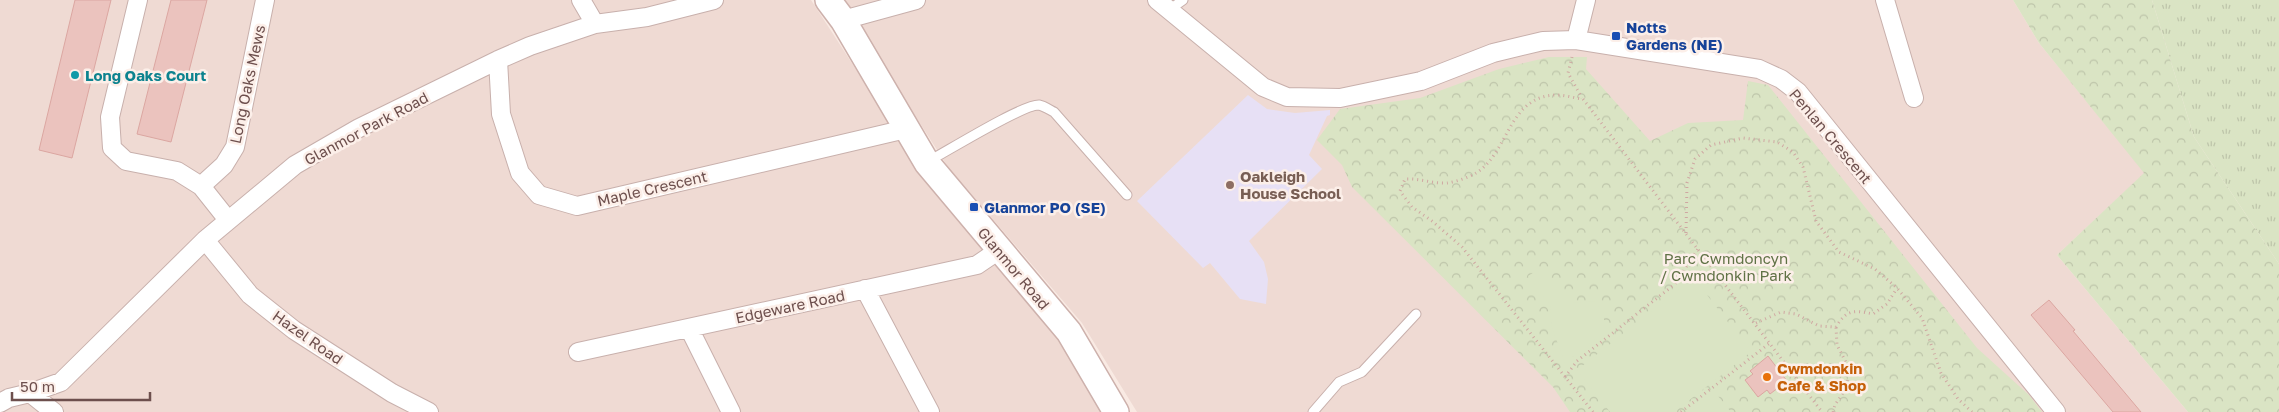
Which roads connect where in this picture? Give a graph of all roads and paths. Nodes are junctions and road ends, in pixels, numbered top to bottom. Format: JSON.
{"nodes":[{"id":1,"x":138,"y":0,"type":"edge"},
{"id":2,"x":265,"y":0,"type":"edge"},
{"id":3,"x":582,"y":0,"type":"edge"},
{"id":4,"x":714,"y":0,"type":"edge"},
{"id":5,"x":828,"y":0,"type":"edge"},
{"id":6,"x":916,"y":0,"type":"edge"},
{"id":7,"x":1586,"y":0,"type":"edge"},
{"id":8,"x":1885,"y":0,"type":"edge"},
{"id":9,"x":1170,"y":3,"type":"edge"},
{"id":10,"x":843,"y":20,"type":"junction"},
{"id":11,"x":595,"y":24,"type":"junction"},
{"id":12,"x":1576,"y":40,"type":"junction"},
{"id":13,"x":498,"y":60,"type":"junction"},
{"id":14,"x":1914,"y":98,"type":"dead end"},
{"id":15,"x":1583,"y":99,"type":"junction"},
{"id":16,"x":906,"y":129,"type":"junction"},
{"id":17,"x":927,"y":163,"type":"junction"},
{"id":18,"x":201,"y":186,"type":"junction"},
{"id":19,"x":1127,"y":195,"type":"dead end"},
{"id":20,"x":228,"y":220,"type":"junction"},
{"id":21,"x":1686,"y":233,"type":"junction"},
{"id":22,"x":205,"y":240,"type":"junction"},
{"id":23,"x":1698,"y":249,"type":"junction"},
{"id":24,"x":998,"y":250,"type":"junction"},
{"id":25,"x":1897,"y":288,"type":"junction"},
{"id":26,"x":866,"y":289,"type":"junction"},
{"id":27,"x":1416,"y":314,"type":"dead end"},
{"id":28,"x":1756,"y":323,"type":"junction"},
{"id":29,"x":1836,"y":327,"type":"junction"},
{"id":30,"x":689,"y":328,"type":"junction"},
{"id":31,"x":1770,"y":343,"type":"junction"},
{"id":32,"x":578,"y":352,"type":"dead end"},
{"id":33,"x":1565,"y":377,"type":"junction"},
{"id":34,"x":30,"y":393,"type":"junction"},
{"id":35,"x":0,"y":404,"type":"edge"},
{"id":36,"x":54,"y":412,"type":"edge"},
{"id":37,"x":429,"y":412,"type":"edge"},
{"id":38,"x":731,"y":412,"type":"edge"},
{"id":39,"x":930,"y":412,"type":"edge"},
{"id":40,"x":1116,"y":412,"type":"edge"},
{"id":41,"x":1313,"y":412,"type":"edge"},
{"id":42,"x":1593,"y":412,"type":"edge"},
{"id":43,"x":1682,"y":412,"type":"edge"},
{"id":44,"x":1822,"y":412,"type":"edge"},
{"id":45,"x":1833,"y":412,"type":"edge"},
{"id":46,"x":1972,"y":412,"type":"edge"},
{"id":47,"x":2056,"y":412,"type":"edge"}],
"edges":[{"from":1,"to":18,"type":"street"},
{"from":2,"to":18,"type":"street","name":"Long Oaks Mews"},
{"from":3,"to":11,"type":"street"},
{"from":4,"to":11,"type":"street","name":"Glanmor Park Road"},
{"from":5,"to":10,"type":"street","name":"Glanmor Road"},
{"from":6,"to":10,"type":"street"},
{"from":7,"to":12,"type":"street"},
{"from":8,"to":14,"type":"street"},
{"from":9,"to":12,"type":"street","name":"Penlan Crescent"},
{"from":10,"to":16,"type":"street","name":"Glanmor Road"},
{"from":11,"to":13,"type":"street","name":"Glanmor Park Road"},
{"from":12,"to":15,"type":"path"},
{"from":12,"to":47,"type":"street","name":"Penlan Crescent"},
{"from":13,"to":16,"type":"street","name":"Maple Crescent"},
{"from":13,"to":20,"type":"street","name":"Glanmor Park Road"},
{"from":15,"to":21,"type":"path"},
{"from":15,"to":33,"type":"path"},
{"from":16,"to":17,"type":"street","name":"Glanmor Road"},
{"from":17,"to":19,"type":"lane"},
{"from":17,"to":24,"type":"street","name":"Glanmor Road"},
{"from":18,"to":20,"type":"street"},
{"from":20,"to":22,"type":"street","name":"Glanmor Park Road"},
{"from":21,"to":23,"type":"path"},
{"from":21,"to":25,"type":"path"},
{"from":22,"to":34,"type":"street","name":"Glanmor Park Road"},
{"from":22,"to":37,"type":"street","name":"Hazel Road"},
{"from":23,"to":28,"type":"path"},
{"from":23,"to":33,"type":"path"},
{"from":24,"to":26,"type":"street","name":"Edgeware Road"},
{"from":24,"to":40,"type":"street","name":"Glanmor Road"},
{"from":25,"to":29,"type":"path"},
{"from":25,"to":46,"type":"path"},
{"from":26,"to":30,"type":"street","name":"Edgeware Road"},
{"from":26,"to":39,"type":"street"},
{"from":27,"to":41,"type":"lane"},
{"from":28,"to":29,"type":"path"},
{"from":28,"to":31,"type":"path"},
{"from":29,"to":45,"type":"path"},
{"from":30,"to":32,"type":"street","name":"Edgeware Road"},
{"from":30,"to":38,"type":"street"},
{"from":31,"to":43,"type":"path"},
{"from":31,"to":44,"type":"path"},
{"from":33,"to":42,"type":"path"},
{"from":34,"to":35,"type":"street","name":"Glanmor Park Road"},
{"from":34,"to":36,"type":"street"}]}
